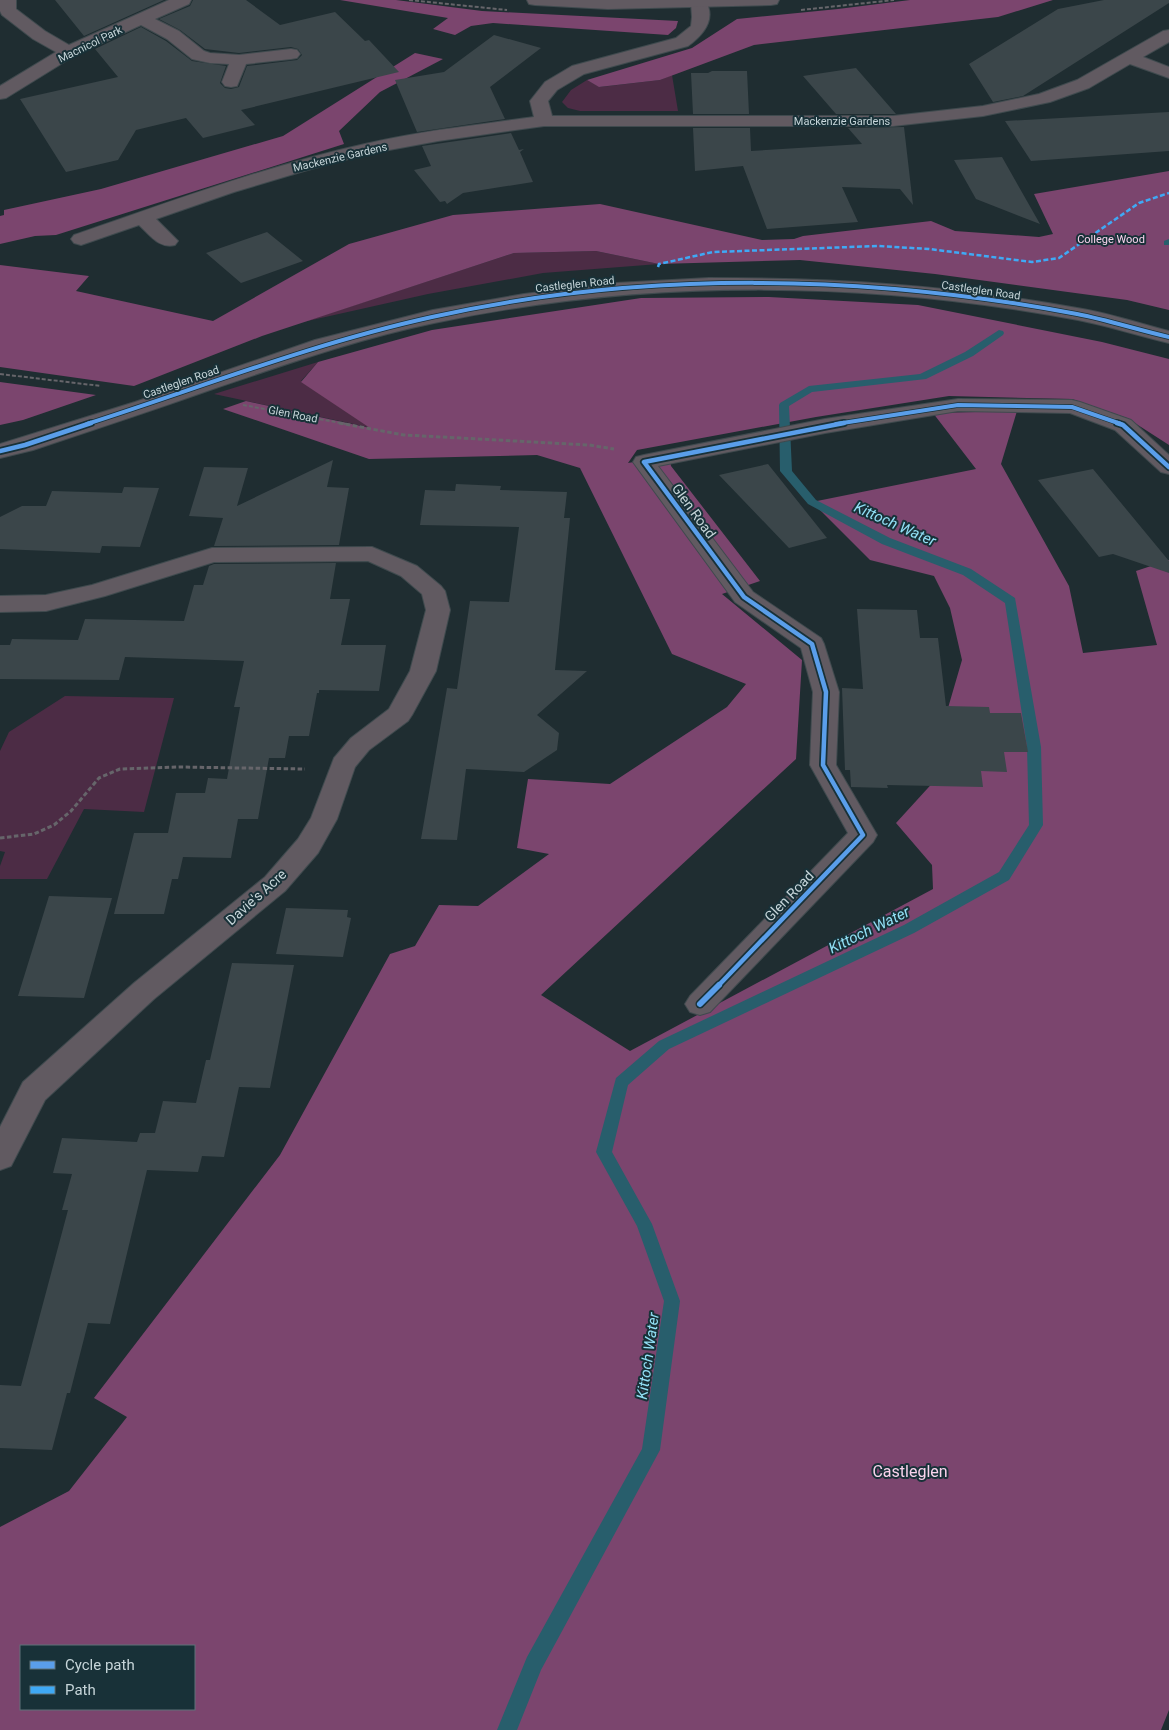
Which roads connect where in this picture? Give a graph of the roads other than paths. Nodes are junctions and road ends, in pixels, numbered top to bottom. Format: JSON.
{"nodes":[{"id":1,"x":183,"y":0,"type":"edge"},
{"id":2,"x":535,"y":0,"type":"edge"},
{"id":3,"x":771,"y":0,"type":"edge"},
{"id":4,"x":699,"y":3,"type":"junction"},
{"id":5,"x":5,"y":8,"type":"edge"},
{"id":6,"x":142,"y":19,"type":"junction"},
{"id":7,"x":1169,"y":35,"type":"edge"},
{"id":8,"x":68,"y":52,"type":"junction"},
{"id":9,"x":291,"y":54,"type":"dead end"},
{"id":10,"x":1129,"y":58,"type":"junction"},
{"id":11,"x":239,"y":60,"type":"junction"},
{"id":12,"x":1169,"y":73,"type":"edge"},
{"id":13,"x":232,"y":82,"type":"dead end"},
{"id":14,"x":0,"y":94,"type":"edge"},
{"id":15,"x":544,"y":121,"type":"junction"},
{"id":16,"x":143,"y":218,"type":"junction"},
{"id":17,"x":81,"y":239,"type":"dead end"},
{"id":18,"x":168,"y":241,"type":"dead end"},
{"id":19,"x":1169,"y":337,"type":"edge"},
{"id":20,"x":0,"y":451,"type":"edge"},
{"id":21,"x":1169,"y":467,"type":"edge"},
{"id":22,"x":0,"y":604,"type":"edge"},
{"id":23,"x":700,"y":1004,"type":"dead end"},
{"id":24,"x":0,"y":1157,"type":"edge"}],
"edges":[{"from":1,"to":6,"type":"street","name":"Macnicol Park"},
{"from":2,"to":4,"type":"street"},
{"from":3,"to":4,"type":"street"},
{"from":4,"to":15,"type":"street"},
{"from":5,"to":8,"type":"street"},
{"from":6,"to":8,"type":"street","name":"Macnicol Park"},
{"from":6,"to":11,"type":"street"},
{"from":7,"to":10,"type":"street","name":"Mackenzie Gardens"},
{"from":8,"to":14,"type":"street","name":"Macnicol Park"},
{"from":9,"to":11,"type":"street"},
{"from":10,"to":12,"type":"street"},
{"from":10,"to":15,"type":"street","name":"Mackenzie Gardens"},
{"from":11,"to":13,"type":"street"},
{"from":15,"to":16,"type":"street","name":"Mackenzie Gardens"},
{"from":16,"to":17,"type":"street","name":"Mackenzie Gardens"},
{"from":16,"to":18,"type":"street"},
{"from":19,"to":20,"type":"street","name":"Castleglen Road"},
{"from":21,"to":23,"type":"street","name":"Glen Road"},
{"from":22,"to":24,"type":"street","name":"Davie's Acre"}]}
